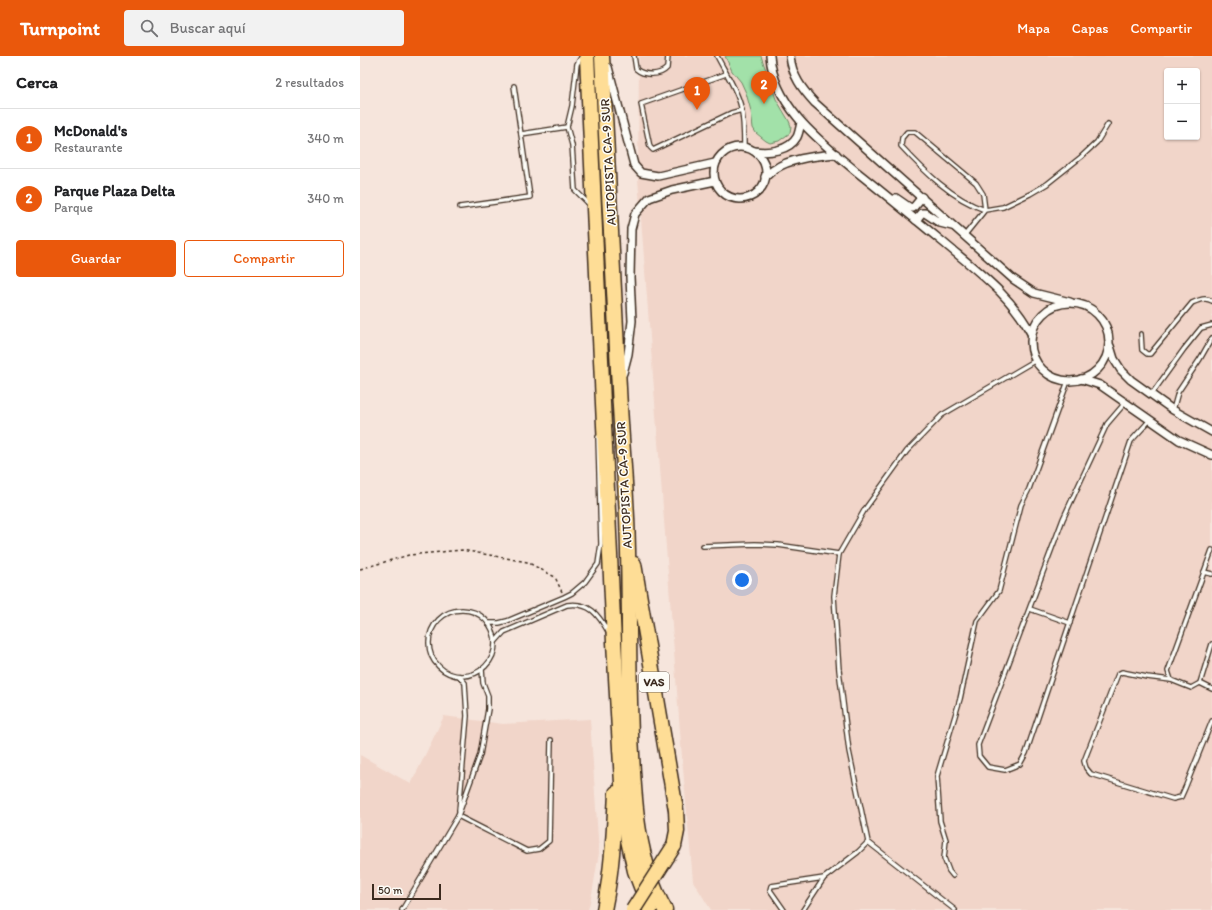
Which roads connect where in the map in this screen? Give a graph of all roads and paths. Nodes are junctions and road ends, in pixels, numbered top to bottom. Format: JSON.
{"nodes":[{"id":1,"x":582,"y":56,"type":"edge"},
{"id":2,"x":587,"y":56,"type":"edge"},
{"id":3,"x":604,"y":56,"type":"edge"},
{"id":4,"x":634,"y":56,"type":"edge"},
{"id":5,"x":668,"y":56,"type":"edge"},
{"id":6,"x":717,"y":56,"type":"edge"},
{"id":7,"x":770,"y":56,"type":"edge"},
{"id":8,"x":790,"y":56,"type":"edge"},
{"id":9,"x":726,"y":74,"type":"junction"},
{"id":10,"x":514,"y":86,"type":"dead end"},
{"id":11,"x":742,"y":110,"type":"junction"},
{"id":12,"x":801,"y":122,"type":"junction"},
{"id":13,"x":1108,"y":124,"type":"dead end"},
{"id":14,"x":567,"y":126,"type":"junction"},
{"id":15,"x":522,"y":134,"type":"junction"},
{"id":16,"x":744,"y":147,"type":"junction"},
{"id":17,"x":754,"y":151,"type":"junction"},
{"id":18,"x":836,"y":154,"type":"junction"},
{"id":19,"x":715,"y":163,"type":"junction"},
{"id":20,"x":765,"y":177,"type":"junction"},
{"id":21,"x":715,"y":181,"type":"junction"},
{"id":22,"x":878,"y":188,"type":"junction"},
{"id":23,"x":922,"y":197,"type":"junction"},
{"id":24,"x":460,"y":208,"type":"dead end"},
{"id":25,"x":594,"y":210,"type":"junction"},
{"id":26,"x":985,"y":210,"type":"junction"},
{"id":27,"x":916,"y":220,"type":"junction"},
{"id":28,"x":952,"y":226,"type":"junction"},
{"id":29,"x":964,"y":236,"type":"junction"},
{"id":30,"x":1212,"y":301,"type":"edge"},
{"id":31,"x":1070,"y":302,"type":"junction"},
{"id":32,"x":1212,"y":325,"type":"edge"},
{"id":33,"x":1141,"y":334,"type":"dead end"},
{"id":34,"x":1032,"y":335,"type":"junction"},
{"id":35,"x":1212,"y":338,"type":"edge"},
{"id":36,"x":1109,"y":344,"type":"junction"},
{"id":37,"x":1036,"y":360,"type":"junction"},
{"id":38,"x":1081,"y":379,"type":"junction"},
{"id":39,"x":1068,"y":380,"type":"junction"},
{"id":40,"x":619,"y":389,"type":"junction"},
{"id":41,"x":1151,"y":395,"type":"junction"},
{"id":42,"x":1125,"y":403,"type":"junction"},
{"id":43,"x":1173,"y":410,"type":"junction"},
{"id":44,"x":1150,"y":420,"type":"junction"},
{"id":45,"x":1212,"y":432,"type":"edge"},
{"id":46,"x":598,"y":436,"type":"dead end"},
{"id":47,"x":1212,"y":455,"type":"edge"},
{"id":48,"x":627,"y":519,"type":"junction"},
{"id":49,"x":702,"y":546,"type":"dead end"},
{"id":50,"x":1212,"y":550,"type":"edge"},
{"id":51,"x":839,"y":554,"type":"junction"},
{"id":52,"x":360,"y":569,"type":"edge"},
{"id":53,"x":1204,"y":572,"type":"junction"},
{"id":54,"x":1212,"y":574,"type":"edge"},
{"id":55,"x":564,"y":597,"type":"junction"},
{"id":56,"x":1030,"y":609,"type":"junction"},
{"id":57,"x":1070,"y":622,"type":"junction"},
{"id":58,"x":488,"y":623,"type":"junction"},
{"id":59,"x":495,"y":642,"type":"junction"},
{"id":60,"x":614,"y":642,"type":"junction"},
{"id":61,"x":1212,"y":644,"type":"edge"},
{"id":62,"x":482,"y":670,"type":"junction"},
{"id":63,"x":459,"y":676,"type":"junction"},
{"id":64,"x":1171,"y":680,"type":"junction"},
{"id":65,"x":1200,"y":683,"type":"junction"},
{"id":66,"x":1212,"y":689,"type":"edge"},
{"id":67,"x":1212,"y":721,"type":"edge"},
{"id":68,"x":551,"y":740,"type":"dead end"},
{"id":69,"x":622,"y":773,"type":"junction"},
{"id":70,"x":458,"y":816,"type":"junction"},
{"id":71,"x":868,"y":842,"type":"junction"},
{"id":72,"x":954,"y":876,"type":"dead end"},
{"id":73,"x":824,"y":878,"type":"junction"},
{"id":74,"x":402,"y":910,"type":"edge"},
{"id":75,"x":604,"y":910,"type":"edge"},
{"id":76,"x":633,"y":910,"type":"edge"},
{"id":77,"x":650,"y":910,"type":"edge"},
{"id":78,"x":665,"y":910,"type":"edge"},
{"id":79,"x":784,"y":910,"type":"edge"},
{"id":80,"x":803,"y":910,"type":"edge"},
{"id":81,"x":955,"y":910,"type":"edge"}],
"edges":[{"from":1,"to":14,"type":"lane"},
{"from":2,"to":25,"type":"highway","name":"AUTOPISTA CA-9 SUR"},
{"from":3,"to":19,"type":"street"},
{"from":3,"to":40,"type":"highway","name":"AUTOPISTA CA-9 SUR"},
{"from":4,"to":5,"type":"lane"},
{"from":6,"to":9,"type":"lane"},
{"from":7,"to":12,"type":"street"},
{"from":8,"to":23,"type":"street"},
{"from":9,"to":11,"type":"lane"},
{"from":9,"to":11,"type":"lane"},
{"from":10,"to":15,"type":"lane"},
{"from":11,"to":16,"type":"lane"},
{"from":12,"to":17,"type":"street"},
{"from":12,"to":18,"type":"street"},
{"from":13,"to":26,"type":"lane"},
{"from":14,"to":15,"type":"lane"},
{"from":14,"to":25,"type":"lane"},
{"from":15,"to":24,"type":"lane"},
{"from":16,"to":17,"type":"street"},
{"from":16,"to":19,"type":"street"},
{"from":17,"to":20,"type":"street"},
{"from":18,"to":20,"type":"street"},
{"from":18,"to":22,"type":"street"},
{"from":19,"to":21,"type":"street"},
{"from":20,"to":21,"type":"street"},
{"from":21,"to":40,"type":"street"},
{"from":22,"to":23,"type":"street"},
{"from":22,"to":27,"type":"street"},
{"from":23,"to":28,"type":"street"},
{"from":25,"to":60,"type":"highway","name":"AUTOPISTA CA-9 SUR"},
{"from":26,"to":26,"type":"lane"},
{"from":26,"to":29,"type":"lane"},
{"from":27,"to":28,"type":"street"},
{"from":27,"to":34,"type":"street"},
{"from":28,"to":29,"type":"street"},
{"from":29,"to":31,"type":"street"},
{"from":30,"to":33,"type":"lane"},
{"from":31,"to":34,"type":"street"},
{"from":31,"to":36,"type":"street"},
{"from":32,"to":41,"type":"lane"},
{"from":34,"to":37,"type":"street"},
{"from":35,"to":43,"type":"lane"},
{"from":36,"to":38,"type":"street"},
{"from":36,"to":41,"type":"street"},
{"from":37,"to":39,"type":"street"},
{"from":37,"to":51,"type":"lane"},
{"from":38,"to":39,"type":"street"},
{"from":38,"to":42,"type":"street"},
{"from":39,"to":72,"type":"lane"},
{"from":40,"to":48,"type":"highway","name":"AUTOPISTA CA-9 SUR"},
{"from":41,"to":43,"type":"street"},
{"from":42,"to":44,"type":"street"},
{"from":42,"to":56,"type":"lane"},
{"from":43,"to":45,"type":"street"},
{"from":44,"to":47,"type":"street"},
{"from":44,"to":57,"type":"lane"},
{"from":46,"to":55,"type":"lane"},
{"from":48,"to":76,"type":"highway","number":"VAS","bridge":true},
{"from":48,"to":78,"type":"highway","name":"AUTOPISTA CA-9 SUR"},
{"from":49,"to":51,"type":"lane"},
{"from":50,"to":53,"type":"lane"},
{"from":51,"to":71,"type":"lane"},
{"from":52,"to":55,"type":"path"},
{"from":53,"to":54,"type":"lane"},
{"from":53,"to":64,"type":"lane"},
{"from":55,"to":58,"type":"lane"},
{"from":56,"to":57,"type":"lane"},
{"from":56,"to":57,"type":"lane"},
{"from":58,"to":59,"type":"lane"},
{"from":58,"to":63,"type":"lane"},
{"from":59,"to":60,"type":"lane"},
{"from":59,"to":62,"type":"lane"},
{"from":60,"to":69,"type":"highway","name":"AUTOPISTA CA-9 SUR"},
{"from":61,"to":65,"type":"lane"},
{"from":62,"to":63,"type":"lane"},
{"from":62,"to":70,"type":"lane"},
{"from":63,"to":70,"type":"lane"},
{"from":64,"to":65,"type":"lane"},
{"from":64,"to":67,"type":"lane"},
{"from":65,"to":66,"type":"lane"},
{"from":68,"to":70,"type":"lane"},
{"from":69,"to":75,"type":"highway"},
{"from":69,"to":77,"type":"highway","name":"AUTOPISTA CA-9 SUR"},
{"from":70,"to":74,"type":"lane"},
{"from":71,"to":73,"type":"lane"},
{"from":71,"to":81,"type":"lane"},
{"from":73,"to":79,"type":"lane"},
{"from":73,"to":80,"type":"lane"}]}
